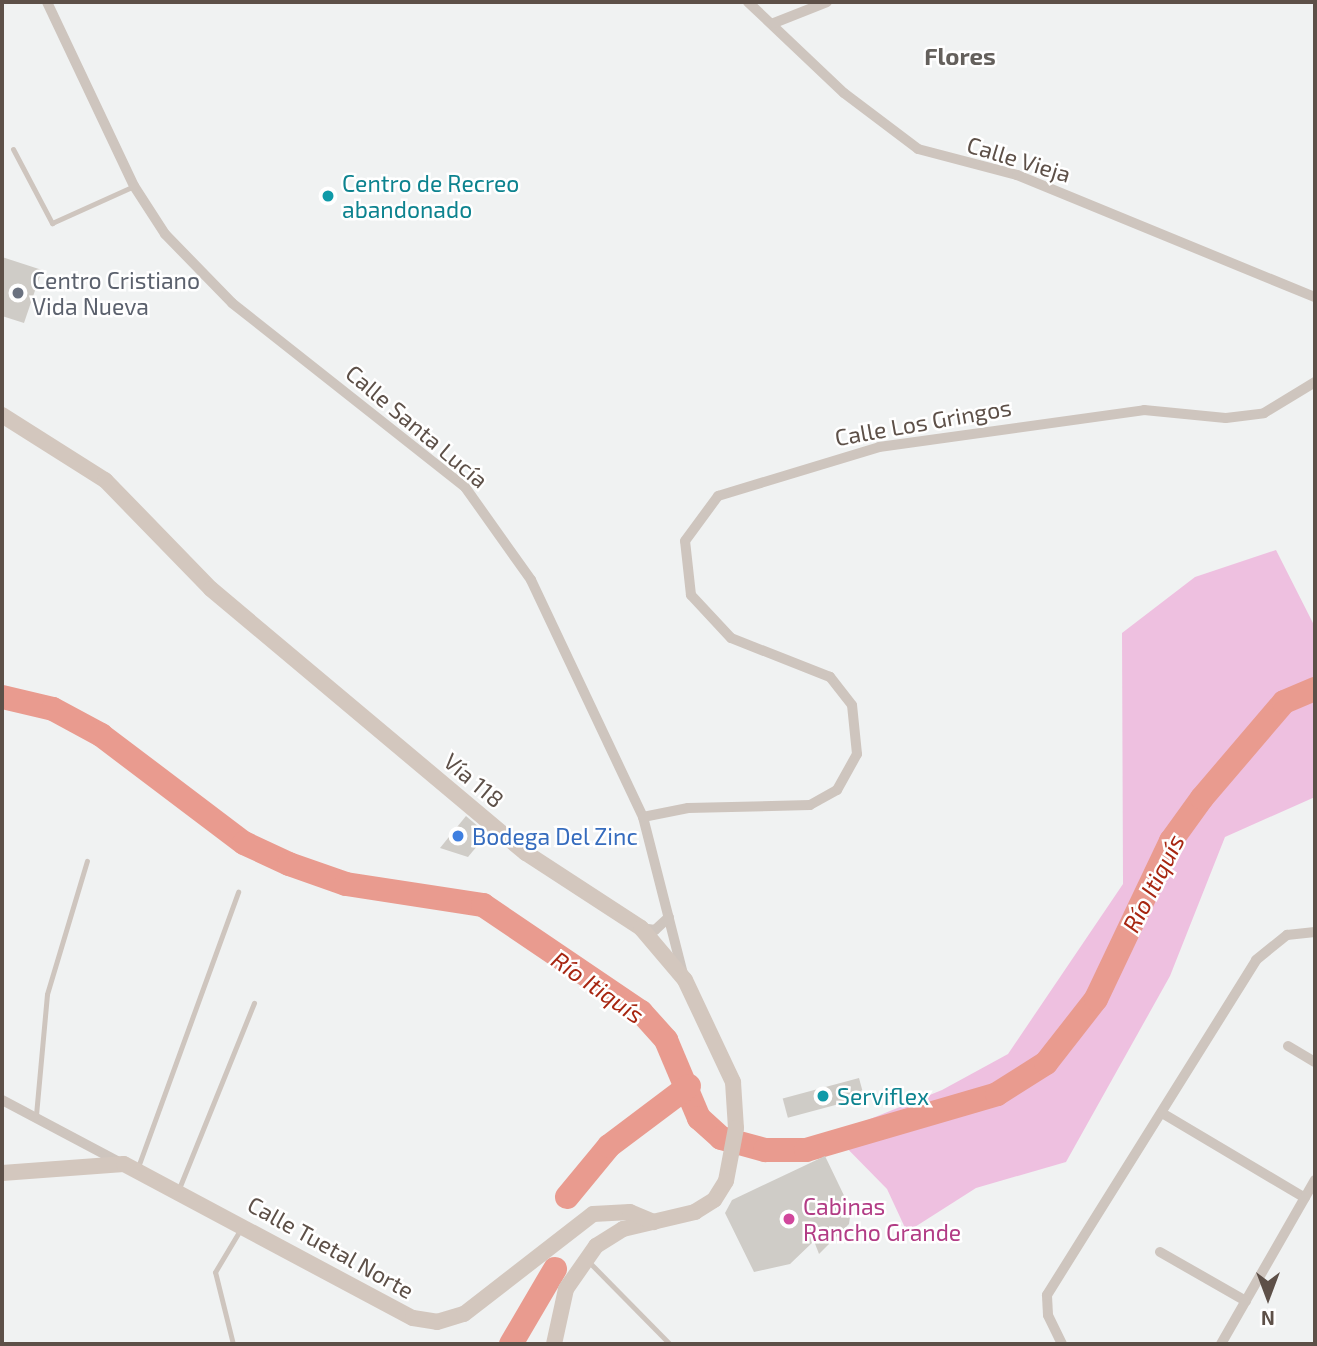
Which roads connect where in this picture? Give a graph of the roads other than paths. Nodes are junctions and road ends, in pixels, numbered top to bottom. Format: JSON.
{"nodes":[{"id":1,"x":47,"y":2,"type":"edge"},
{"id":2,"x":748,"y":2,"type":"edge"},
{"id":3,"x":827,"y":2,"type":"edge"},
{"id":4,"x":774,"y":23,"type":"junction"},
{"id":5,"x":13,"y":149,"type":"dead end"},
{"id":6,"x":134,"y":186,"type":"junction"},
{"id":7,"x":1315,"y":298,"type":"edge"},
{"id":8,"x":1315,"y":382,"type":"edge"},
{"id":9,"x":2,"y":415,"type":"edge"},
{"id":10,"x":643,"y":817,"type":"junction"},
{"id":11,"x":87,"y":861,"type":"dead end"},
{"id":12,"x":238,"y":892,"type":"dead end"},
{"id":13,"x":669,"y":917,"type":"junction"},
{"id":14,"x":641,"y":928,"type":"junction"},
{"id":15,"x":1315,"y":932,"type":"edge"},
{"id":16,"x":685,"y":980,"type":"junction"},
{"id":17,"x":254,"y":1003,"type":"dead end"},
{"id":18,"x":1288,"y":1046,"type":"dead end"},
{"id":19,"x":1315,"y":1062,"type":"edge"},
{"id":20,"x":2,"y":1100,"type":"edge"},
{"id":21,"x":1162,"y":1113,"type":"junction"},
{"id":22,"x":36,"y":1115,"type":"junction"},
{"id":23,"x":130,"y":1167,"type":"junction"},
{"id":24,"x":2,"y":1173,"type":"edge"},
{"id":25,"x":1315,"y":1180,"type":"edge"},
{"id":26,"x":178,"y":1191,"type":"junction"},
{"id":27,"x":1305,"y":1198,"type":"junction"},
{"id":28,"x":654,"y":1222,"type":"junction"},
{"id":29,"x":244,"y":1224,"type":"junction"},
{"id":30,"x":1160,"y":1252,"type":"dead end"},
{"id":31,"x":585,"y":1258,"type":"junction"},
{"id":32,"x":1246,"y":1301,"type":"junction"},
{"id":33,"x":233,"y":1344,"type":"edge"},
{"id":34,"x":554,"y":1344,"type":"edge"},
{"id":35,"x":670,"y":1344,"type":"edge"},
{"id":36,"x":1062,"y":1344,"type":"edge"},
{"id":37,"x":1221,"y":1344,"type":"edge"}],
"edges":[{"from":1,"to":6,"type":"street","name":"Calle Santa Lucía"},
{"from":2,"to":4,"type":"street","name":"Calle Vieja"},
{"from":3,"to":4,"type":"street"},
{"from":4,"to":7,"type":"street","name":"Calle Vieja"},
{"from":5,"to":6,"type":"lane"},
{"from":6,"to":10,"type":"street","name":"Calle Santa Lucía"},
{"from":8,"to":10,"type":"street","name":"Calle Los Gringos"},
{"from":9,"to":14,"type":"main road","name":"Vía 118"},
{"from":10,"to":13,"type":"street","name":"Calle Santa Lucía"},
{"from":11,"to":22,"type":"lane"},
{"from":12,"to":23,"type":"lane"},
{"from":13,"to":14,"type":"street"},
{"from":13,"to":16,"type":"street","name":"Calle Santa Lucía"},
{"from":14,"to":16,"type":"main road","name":"Vía 118"},
{"from":15,"to":21,"type":"street"},
{"from":16,"to":28,"type":"main road","name":"Vía 118"},
{"from":17,"to":26,"type":"lane"},
{"from":18,"to":19,"type":"street"},
{"from":20,"to":22,"type":"street"},
{"from":21,"to":27,"type":"street"},
{"from":21,"to":36,"type":"street"},
{"from":22,"to":23,"type":"street"},
{"from":23,"to":24,"type":"main road"},
{"from":23,"to":26,"type":"main road","name":"Calle Tuetal Norte"},
{"from":25,"to":27,"type":"street"},
{"from":26,"to":29,"type":"main road","name":"Calle Tuetal Norte"},
{"from":27,"to":32,"type":"street"},
{"from":28,"to":29,"type":"main road","name":"Calle Tuetal Norte"},
{"from":28,"to":31,"type":"main road","name":"Vía 118"},
{"from":29,"to":33,"type":"lane"},
{"from":30,"to":32,"type":"street"},
{"from":31,"to":34,"type":"main road","name":"Vía 118"},
{"from":31,"to":35,"type":"lane"},
{"from":32,"to":37,"type":"street"}]}
